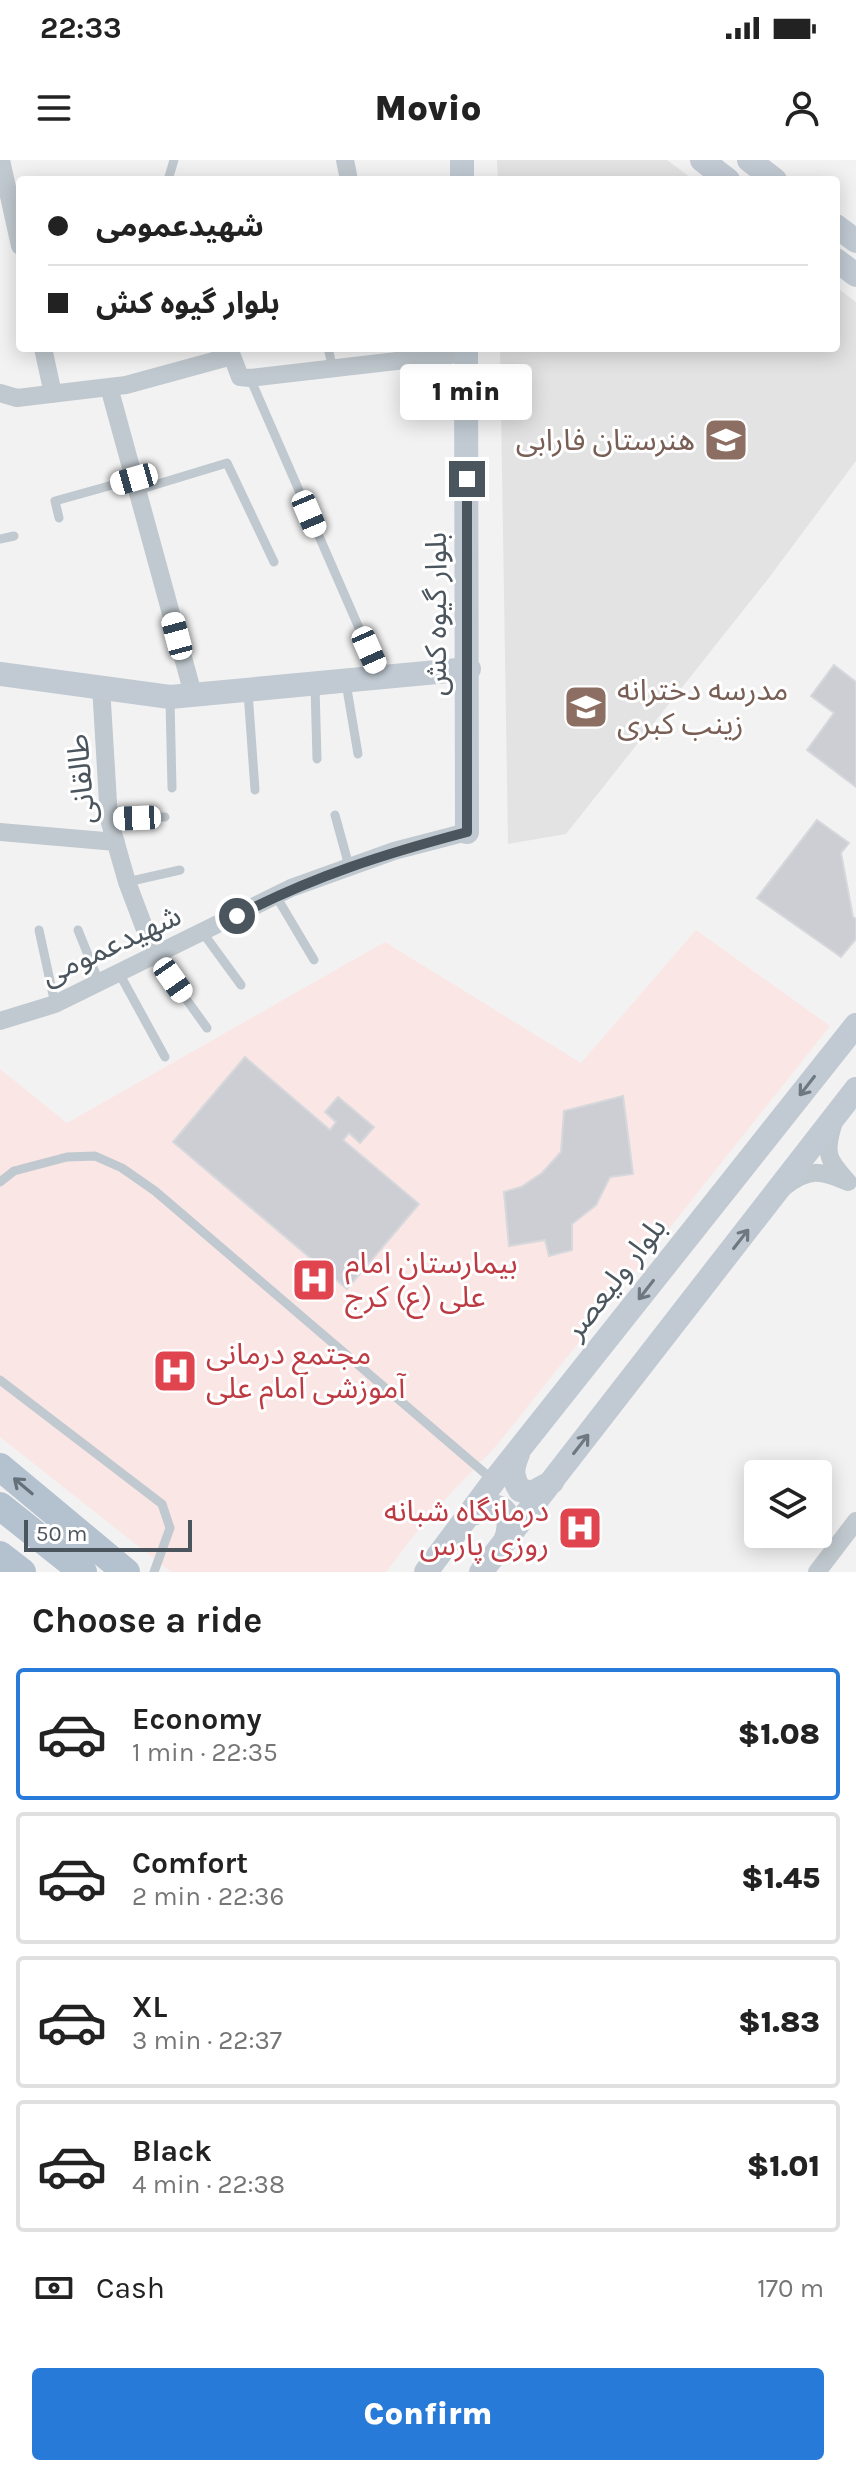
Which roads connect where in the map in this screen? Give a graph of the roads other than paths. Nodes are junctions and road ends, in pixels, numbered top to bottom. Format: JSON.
{"nodes":[{"id":1,"x":1,"y":160,"type":"edge"},
{"id":2,"x":702,"y":160,"type":"edge"},
{"id":3,"x":749,"y":160,"type":"edge"},
{"id":4,"x":723,"y":176,"type":"edge"},
{"id":5,"x":770,"y":176,"type":"edge"},
{"id":6,"x":16,"y":228,"type":"edge"},
{"id":7,"x":44,"y":352,"type":"edge"},
{"id":8,"x":231,"y":352,"type":"edge"},
{"id":9,"x":329,"y":352,"type":"edge"},
{"id":10,"x":452,"y":352,"type":"edge"},
{"id":11,"x":466,"y":352,"type":"edge"},
{"id":12,"x":333,"y":369,"type":"junction"},
{"id":13,"x":250,"y":378,"type":"junction"},
{"id":14,"x":109,"y":387,"type":"junction"},
{"id":15,"x":0,"y":393,"type":"edge"},
{"id":16,"x":53,"y":394,"type":"junction"},
{"id":17,"x":136,"y":485,"type":"junction"},
{"id":18,"x":59,"y":518,"type":"dead end"},
{"id":19,"x":14,"y":536,"type":"dead end"},
{"id":20,"x":0,"y":539,"type":"edge"},
{"id":21,"x":274,"y":562,"type":"dead end"},
{"id":22,"x":469,"y":669,"type":"junction"},
{"id":23,"x":0,"y":674,"type":"edge"},
{"id":24,"x":380,"y":677,"type":"junction"},
{"id":25,"x":346,"y":680,"type":"junction"},
{"id":26,"x":314,"y":683,"type":"junction"},
{"id":27,"x":101,"y":686,"type":"junction"},
{"id":28,"x":248,"y":689,"type":"junction"},
{"id":29,"x":181,"y":696,"type":"junction"},
{"id":30,"x":358,"y":754,"type":"dead end"},
{"id":31,"x":317,"y":759,"type":"dead end"},
{"id":32,"x":172,"y":788,"type":"dead end"},
{"id":33,"x":255,"y":790,"type":"dead end"},
{"id":34,"x":335,"y":815,"type":"dead end"},
{"id":35,"x":165,"y":817,"type":"dead end"},
{"id":36,"x":109,"y":819,"type":"junction"},
{"id":37,"x":0,"y":832,"type":"edge"},
{"id":38,"x":467,"y":832,"type":"joint"},
{"id":39,"x":116,"y":842,"type":"junction"},
{"id":40,"x":349,"y":866,"type":"junction"},
{"id":41,"x":180,"y":870,"type":"dead end"},
{"id":42,"x":127,"y":882,"type":"junction"},
{"id":43,"x":276,"y":896,"type":"junction"},
{"id":44,"x":39,"y":930,"type":"dead end"},
{"id":45,"x":78,"y":930,"type":"dead end"},
{"id":46,"x":203,"y":933,"type":"junction"},
{"id":47,"x":155,"y":956,"type":"junction"},
{"id":48,"x":314,"y":960,"type":"dead end"},
{"id":49,"x":119,"y":973,"type":"junction"},
{"id":50,"x":99,"y":982,"type":"junction"},
{"id":51,"x":241,"y":985,"type":"dead end"},
{"id":52,"x":55,"y":1004,"type":"junction"},
{"id":53,"x":0,"y":1021,"type":"edge"},
{"id":54,"x":856,"y":1025,"type":"edge"},
{"id":55,"x":207,"y":1028,"type":"dead end"},
{"id":56,"x":165,"y":1057,"type":"dead end"},
{"id":57,"x":856,"y":1089,"type":"edge"},
{"id":58,"x":835,"y":1117,"type":"junction"},
{"id":59,"x":0,"y":1182,"type":"edge"},
{"id":60,"x":852,"y":1185,"type":"edge"},
{"id":61,"x":778,"y":1191,"type":"junction"},
{"id":62,"x":0,"y":1380,"type":"edge"},
{"id":63,"x":520,"y":1448,"type":"junction"},
{"id":64,"x":0,"y":1467,"type":"edge"},
{"id":65,"x":494,"y":1481,"type":"junction"},
{"id":66,"x":552,"y":1482,"type":"junction"},
{"id":67,"x":0,"y":1506,"type":"edge"},
{"id":68,"x":467,"y":1516,"type":"junction"},
{"id":69,"x":856,"y":1521,"type":"edge"},
{"id":70,"x":504,"y":1543,"type":"junction"},
{"id":71,"x":0,"y":1555,"type":"edge"},
{"id":72,"x":22,"y":1572,"type":"edge"},
{"id":73,"x":83,"y":1572,"type":"edge"},
{"id":74,"x":126,"y":1572,"type":"edge"},
{"id":75,"x":154,"y":1572,"type":"edge"},
{"id":76,"x":426,"y":1572,"type":"edge"},
{"id":77,"x":481,"y":1572,"type":"edge"},
{"id":78,"x":817,"y":1572,"type":"edge"}],
"edges":[{"from":1,"to":6,"type":"street"},
{"from":2,"to":4,"type":"street"},
{"from":3,"to":5,"type":"street"},
{"from":7,"to":16,"type":"street"},
{"from":8,"to":13,"type":"street"},
{"from":8,"to":14,"type":"street"},
{"from":9,"to":12,"type":"lane"},
{"from":10,"to":12,"type":"street"},
{"from":11,"to":22,"type":"street","name":"بلوار گیوه کش"},
{"from":12,"to":13,"type":"street"},
{"from":13,"to":24,"type":"lane"},
{"from":14,"to":16,"type":"street"},
{"from":14,"to":17,"type":"street"},
{"from":15,"to":16,"type":"street"},
{"from":17,"to":18,"type":"lane"},
{"from":17,"to":21,"type":"lane"},
{"from":17,"to":29,"type":"street"},
{"from":19,"to":20,"type":"lane"},
{"from":22,"to":24,"type":"street"},
{"from":22,"to":38,"type":"street","name":"بلوار گیوه کش"},
{"from":23,"to":27,"type":"street"},
{"from":24,"to":25,"type":"street"},
{"from":25,"to":26,"type":"street"},
{"from":25,"to":30,"type":"lane"},
{"from":26,"to":28,"type":"street"},
{"from":26,"to":31,"type":"lane"},
{"from":27,"to":29,"type":"street"},
{"from":27,"to":36,"type":"street","name":"طالقانی"},
{"from":28,"to":29,"type":"street"},
{"from":28,"to":33,"type":"lane"},
{"from":29,"to":32,"type":"lane"},
{"from":34,"to":40,"type":"lane"},
{"from":35,"to":36,"type":"lane"},
{"from":36,"to":39,"type":"street","name":"طالقانی"},
{"from":37,"to":39,"type":"street"},
{"from":38,"to":40,"type":"street","name":"شهیدعمومی"},
{"from":39,"to":42,"type":"street","name":"طالقانی"},
{"from":40,"to":43,"type":"street","name":"شهیدعمومی"},
{"from":41,"to":42,"type":"lane"},
{"from":42,"to":47,"type":"street","name":"طالقانی"},
{"from":43,"to":46,"type":"street","name":"شهیدعمومی"},
{"from":43,"to":48,"type":"lane"},
{"from":44,"to":52,"type":"lane"},
{"from":45,"to":50,"type":"lane"},
{"from":46,"to":47,"type":"street","name":"شهیدعمومی"},
{"from":46,"to":51,"type":"lane"},
{"from":47,"to":49,"type":"street","name":"شهیدعمومی"},
{"from":47,"to":55,"type":"lane"},
{"from":49,"to":50,"type":"street","name":"شهیدعمومی"},
{"from":49,"to":56,"type":"lane"},
{"from":50,"to":52,"type":"street","name":"شهیدعمومی"},
{"from":52,"to":53,"type":"street","name":"شهیدعمومی"},
{"from":54,"to":63,"type":"street","name":"بلوار ولیعصر","one_way":true},
{"from":57,"to":58,"type":"street"},
{"from":58,"to":60,"type":"street"},
{"from":58,"to":61,"type":"street"},
{"from":59,"to":65,"type":"lane"},
{"from":60,"to":61,"type":"street"},
{"from":66,"to":61,"type":"street","one_way":true},
{"from":62,"to":75,"type":"lane"},
{"from":63,"to":65,"type":"street","name":"بلوار ولیعصر"},
{"from":63,"to":66,"type":"street"},
{"from":74,"to":64,"type":"main road","one_way":true},
{"from":65,"to":68,"type":"street","name":"بلوار ولیعصر"},
{"from":66,"to":70,"type":"street"},
{"from":67,"to":73,"type":"main road"},
{"from":68,"to":70,"type":"street"},
{"from":68,"to":76,"type":"street","name":"بلوار ولیعصر"},
{"from":69,"to":78,"type":"street"},
{"from":70,"to":77,"type":"street"},
{"from":71,"to":72,"type":"main road"}]}
